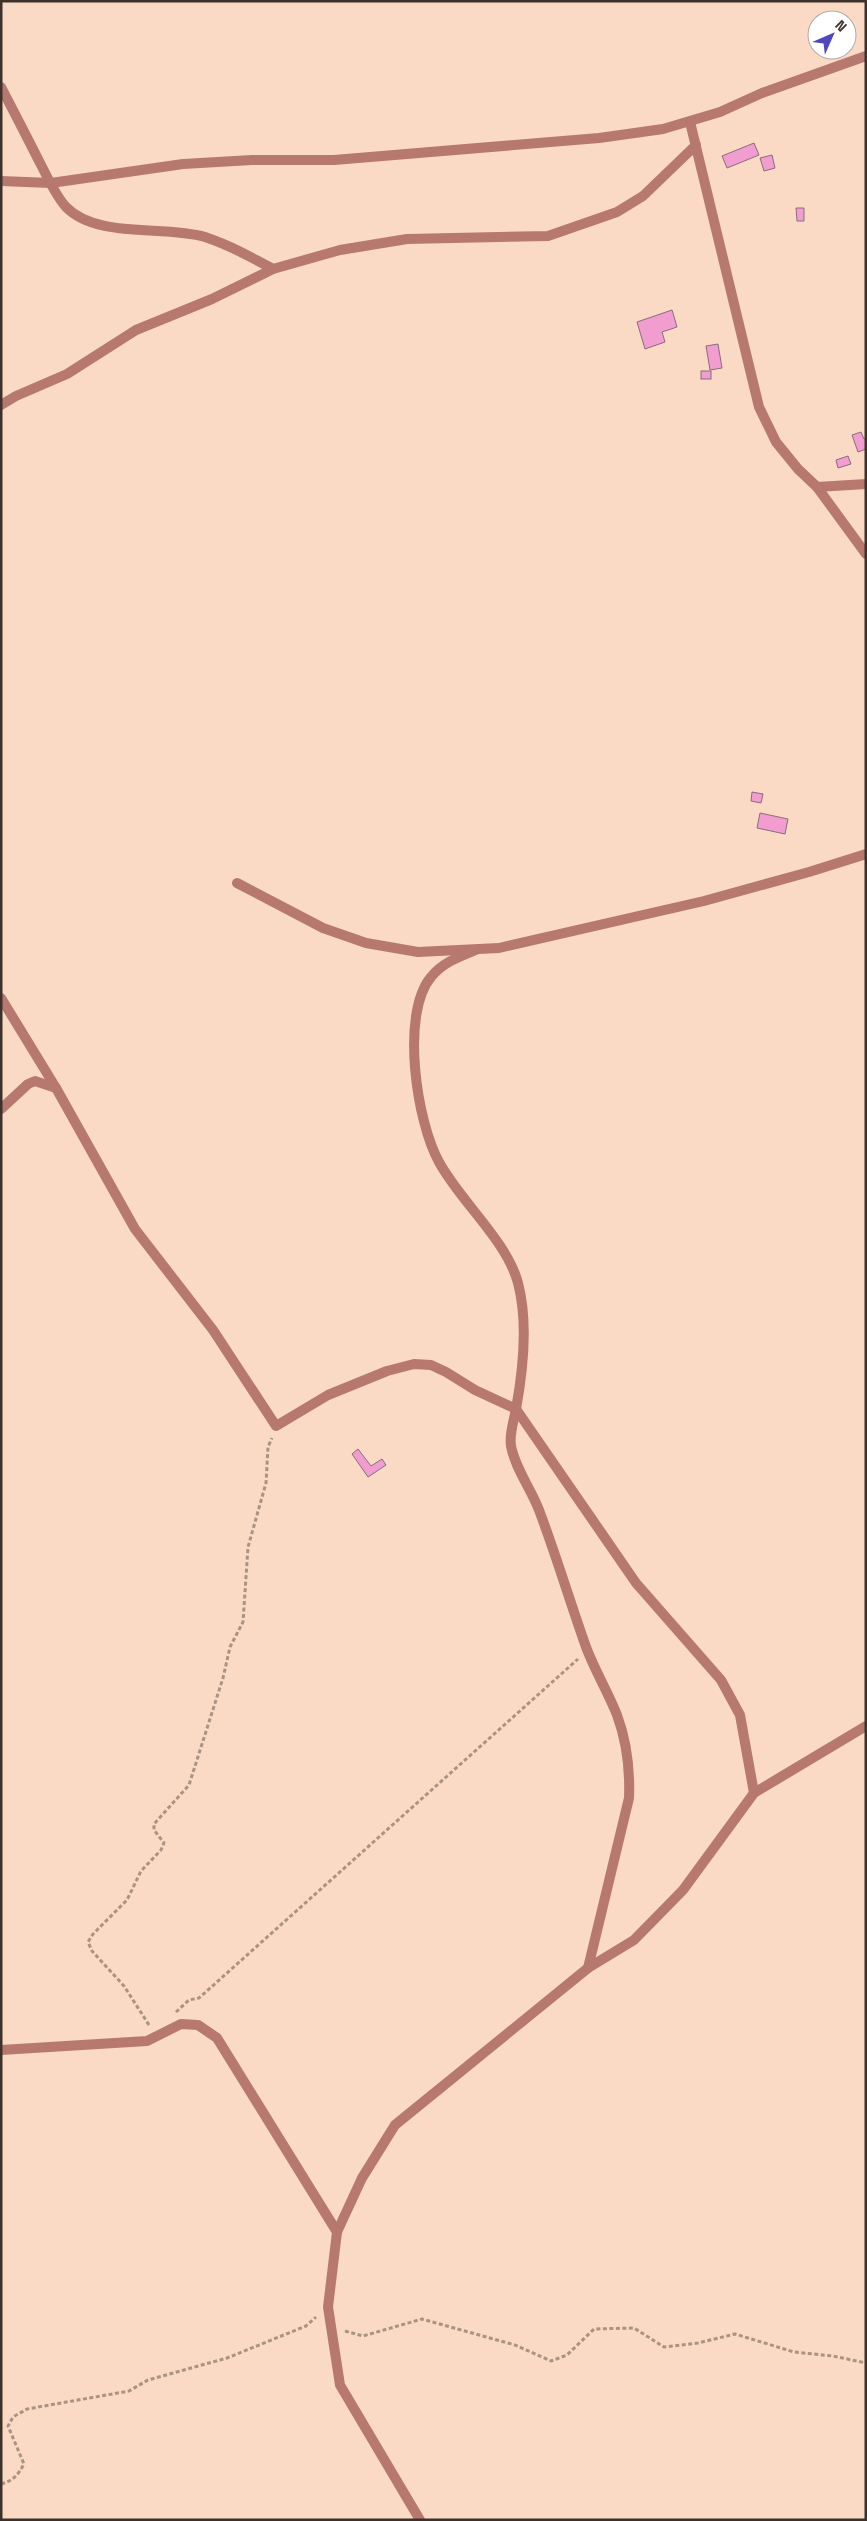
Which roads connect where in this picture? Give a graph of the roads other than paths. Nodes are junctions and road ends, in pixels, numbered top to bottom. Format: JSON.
{"nodes":[{"id":1,"x":866,"y":56,"type":"edge"},
{"id":2,"x":1,"y":87,"type":"edge"},
{"id":3,"x":690,"y":122,"type":"junction"},
{"id":4,"x":696,"y":145,"type":"junction"},
{"id":5,"x":1,"y":181,"type":"edge"},
{"id":6,"x":51,"y":183,"type":"junction"},
{"id":7,"x":273,"y":269,"type":"junction"},
{"id":8,"x":1,"y":405,"type":"edge"},
{"id":9,"x":866,"y":484,"type":"edge"},
{"id":10,"x":817,"y":487,"type":"junction"},
{"id":11,"x":866,"y":554,"type":"edge"},
{"id":12,"x":866,"y":854,"type":"edge"},
{"id":13,"x":237,"y":883,"type":"dead end"},
{"id":14,"x":478,"y":949,"type":"junction"},
{"id":15,"x":1,"y":998,"type":"edge"},
{"id":16,"x":56,"y":1088,"type":"junction"},
{"id":17,"x":1,"y":1109,"type":"edge"},
{"id":18,"x":516,"y":1409,"type":"junction"},
{"id":19,"x":866,"y":1726,"type":"edge"},
{"id":20,"x":754,"y":1793,"type":"junction"},
{"id":21,"x":588,"y":1968,"type":"junction"},
{"id":22,"x":1,"y":2050,"type":"edge"},
{"id":23,"x":337,"y":2232,"type":"junction"},
{"id":24,"x":420,"y":2520,"type":"edge"}],
"edges":[{"from":1,"to":3,"type":"street"},
{"from":2,"to":6,"type":"street"},
{"from":3,"to":4,"type":"street"},
{"from":3,"to":6,"type":"street"},
{"from":4,"to":7,"type":"street"},
{"from":4,"to":10,"type":"street"},
{"from":5,"to":6,"type":"street"},
{"from":6,"to":7,"type":"street"},
{"from":7,"to":8,"type":"street"},
{"from":9,"to":10,"type":"street"},
{"from":10,"to":11,"type":"street"},
{"from":12,"to":14,"type":"street"},
{"from":13,"to":14,"type":"street"},
{"from":14,"to":18,"type":"street"},
{"from":15,"to":16,"type":"street"},
{"from":16,"to":17,"type":"street"},
{"from":16,"to":18,"type":"street"},
{"from":18,"to":20,"type":"street"},
{"from":18,"to":21,"type":"street"},
{"from":19,"to":20,"type":"street"},
{"from":20,"to":21,"type":"street"},
{"from":21,"to":23,"type":"street"},
{"from":22,"to":23,"type":"street"},
{"from":23,"to":24,"type":"street"}]}
